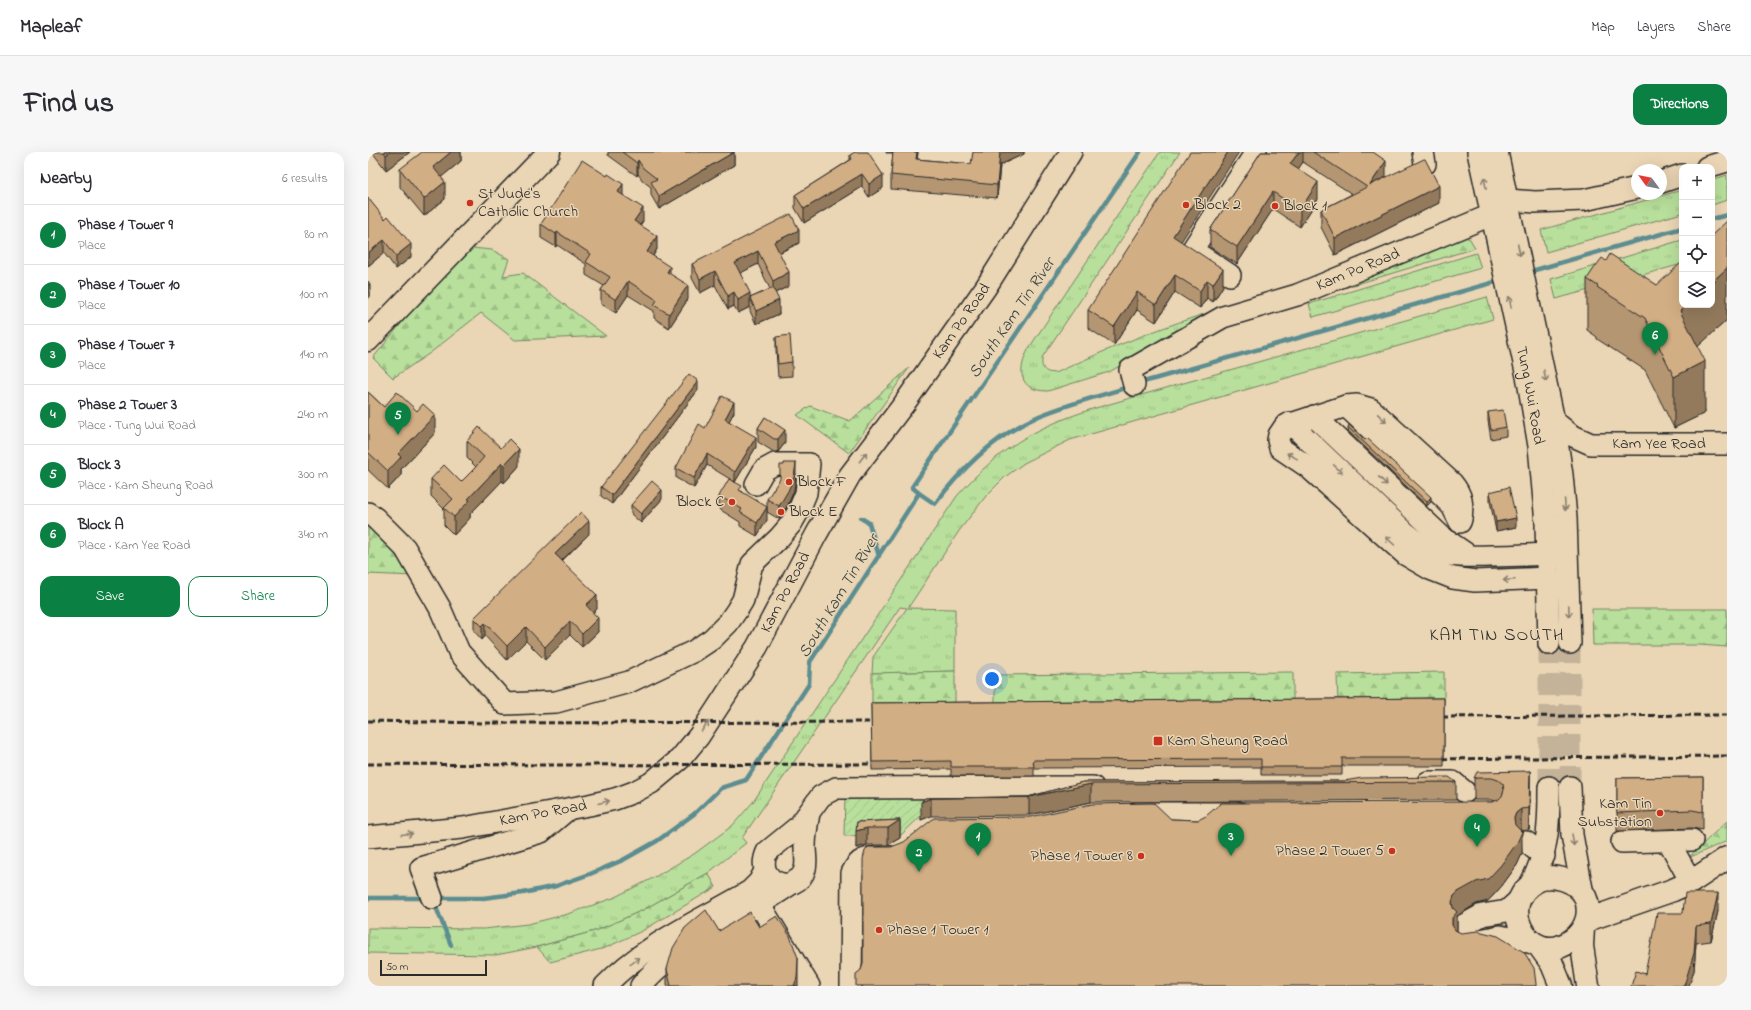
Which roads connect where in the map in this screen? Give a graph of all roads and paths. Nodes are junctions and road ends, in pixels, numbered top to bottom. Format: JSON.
{"nodes":[{"id":1,"x":549,"y":152,"type":"edge"},
{"id":2,"x":1071,"y":152,"type":"edge"},
{"id":3,"x":1256,"y":152,"type":"edge"},
{"id":4,"x":1478,"y":152,"type":"edge"},
{"id":5,"x":1497,"y":152,"type":"edge"},
{"id":6,"x":1727,"y":161,"type":"edge"},
{"id":7,"x":1715,"y":165,"type":"edge"},
{"id":8,"x":1679,"y":176,"type":"edge"},
{"id":9,"x":1667,"y":180,"type":"edge"},
{"id":10,"x":1631,"y":189,"type":"edge"},
{"id":11,"x":1503,"y":209,"type":"junction"},
{"id":12,"x":1230,"y":275,"type":"dead end"},
{"id":13,"x":1528,"y":339,"type":"junction"},
{"id":14,"x":368,"y":340,"type":"edge"},
{"id":15,"x":1134,"y":385,"type":"dead end"},
{"id":16,"x":1331,"y":411,"type":"junction"},
{"id":17,"x":1554,"y":421,"type":"junction"},
{"id":18,"x":1290,"y":423,"type":"junction"},
{"id":19,"x":1591,"y":444,"type":"junction"},
{"id":20,"x":1727,"y":444,"type":"edge"},
{"id":21,"x":1562,"y":475,"type":"junction"},
{"id":22,"x":756,"y":484,"type":"dead end"},
{"id":23,"x":368,"y":513,"type":"edge"},
{"id":24,"x":1467,"y":551,"type":"junction"},
{"id":25,"x":1547,"y":554,"type":"junction"},
{"id":26,"x":1548,"y":578,"type":"junction"},
{"id":27,"x":1549,"y":644,"type":"tunnel mouth"},
{"id":28,"x":1570,"y":644,"type":"tunnel mouth"},
{"id":29,"x":1407,"y":782,"type":"edge"},
{"id":30,"x":1109,"y":787,"type":"edge"},
{"id":31,"x":1549,"y":787,"type":"tunnel mouth"},
{"id":32,"x":1570,"y":787,"type":"tunnel mouth"},
{"id":33,"x":1466,"y":792,"type":"dead end"},
{"id":34,"x":567,"y":809,"type":"junction"},
{"id":35,"x":809,"y":813,"type":"junction"},
{"id":36,"x":1260,"y":813,"type":"edge"},
{"id":37,"x":1113,"y":814,"type":"edge"},
{"id":38,"x":368,"y":837,"type":"edge"},
{"id":39,"x":1692,"y":840,"type":"dead end"},
{"id":40,"x":1526,"y":842,"type":"dead end"},
{"id":41,"x":1622,"y":842,"type":"dead end"},
{"id":42,"x":1669,"y":842,"type":"junction"},
{"id":43,"x":778,"y":844,"type":"junction"},
{"id":44,"x":906,"y":848,"type":"edge"},
{"id":45,"x":805,"y":856,"type":"junction"},
{"id":46,"x":1544,"y":856,"type":"junction"},
{"id":47,"x":1727,"y":858,"type":"edge"},
{"id":48,"x":765,"y":871,"type":"junction"},
{"id":49,"x":798,"y":880,"type":"junction"},
{"id":50,"x":1691,"y":882,"type":"junction"},
{"id":51,"x":1531,"y":883,"type":"junction"},
{"id":52,"x":1583,"y":891,"type":"junction"},
{"id":53,"x":432,"y":898,"type":"dead end"},
{"id":54,"x":1518,"y":901,"type":"junction"},
{"id":55,"x":1634,"y":903,"type":"junction"},
{"id":56,"x":760,"y":905,"type":"junction"},
{"id":57,"x":1585,"y":924,"type":"junction"},
{"id":58,"x":1537,"y":944,"type":"junction"},
{"id":59,"x":605,"y":986,"type":"edge"},
{"id":60,"x":640,"y":986,"type":"edge"},
{"id":61,"x":809,"y":986,"type":"edge"},
{"id":62,"x":851,"y":986,"type":"edge"},
{"id":63,"x":1561,"y":986,"type":"edge"},
{"id":64,"x":1588,"y":986,"type":"edge"}],
"edges":[{"from":1,"to":14,"type":"main road"},
{"from":34,"to":2,"type":"street","name":"Kam Po Road","one_way":true},
{"from":3,"to":12,"type":"street"},
{"from":11,"to":4,"type":"street","name":"Tung Wui Road","one_way":true},
{"from":5,"to":11,"type":"street","name":"Tung Wui Road"},
{"from":6,"to":7,"type":"street"},
{"from":8,"to":9,"type":"street"},
{"from":10,"to":11,"type":"street","name":"Kam Po Road"},
{"from":11,"to":13,"type":"street","name":"Tung Wui Road"},
{"from":11,"to":15,"type":"street","name":"Kam Po Road"},
{"from":13,"to":17,"type":"street","name":"Tung Wui Road","one_way":true},
{"from":13,"to":25,"type":"street","name":"Tung Wui Road"},
{"from":16,"to":18,"type":"street"},
{"from":16,"to":24,"type":"street","one_way":true},
{"from":16,"to":24,"type":"street","one_way":true},
{"from":17,"to":19,"type":"street","name":"Kam Yee Road"},
{"from":17,"to":21,"type":"street","name":"Tung Wui Road"},
{"from":18,"to":24,"type":"street","one_way":true},
{"from":26,"to":18,"type":"street","one_way":true},
{"from":19,"to":20,"type":"street","name":"Kam Yee Road"},
{"from":19,"to":21,"type":"street","name":"Kam Yee Road"},
{"from":21,"to":28,"type":"street","name":"Tung Wui Road","one_way":true},
{"from":22,"to":23,"type":"street"},
{"from":24,"to":25,"type":"street"},
{"from":25,"to":26,"type":"street","name":"Tung Wui Road"},
{"from":26,"to":27,"type":"street","name":"Tung Wui Road"},
{"from":29,"to":33,"type":"street"},
{"from":30,"to":35,"type":"street"},
{"from":31,"to":46,"type":"street"},
{"from":32,"to":52,"type":"street","one_way":true},
{"from":38,"to":34,"type":"street","name":"Kam Po Road","one_way":true},
{"from":34,"to":53,"type":"street"},
{"from":35,"to":43,"type":"street"},
{"from":35,"to":45,"type":"street"},
{"from":36,"to":37,"type":"street"},
{"from":39,"to":42,"type":"street"},
{"from":40,"to":46,"type":"street"},
{"from":41,"to":42,"type":"street"},
{"from":42,"to":50,"type":"street"},
{"from":43,"to":45,"type":"street"},
{"from":43,"to":48,"type":"street"},
{"from":44,"to":62,"type":"street"},
{"from":45,"to":49,"type":"street"},
{"from":46,"to":51,"type":"street"},
{"from":47,"to":50,"type":"main road"},
{"from":48,"to":49,"type":"street"},
{"from":59,"to":48,"type":"street","one_way":true},
{"from":49,"to":56,"type":"street"},
{"from":50,"to":55,"type":"main road"},
{"from":51,"to":52,"type":"main road"},
{"from":51,"to":54,"type":"main road"},
{"from":52,"to":55,"type":"main road"},
{"from":52,"to":57,"type":"main road"},
{"from":54,"to":58,"type":"main road"},
{"from":54,"to":58,"type":"street"},
{"from":55,"to":57,"type":"main road"},
{"from":56,"to":60,"type":"street"},
{"from":56,"to":61,"type":"street"},
{"from":57,"to":58,"type":"main road"},
{"from":57,"to":64,"type":"main road"},
{"from":58,"to":63,"type":"main road"}]}
